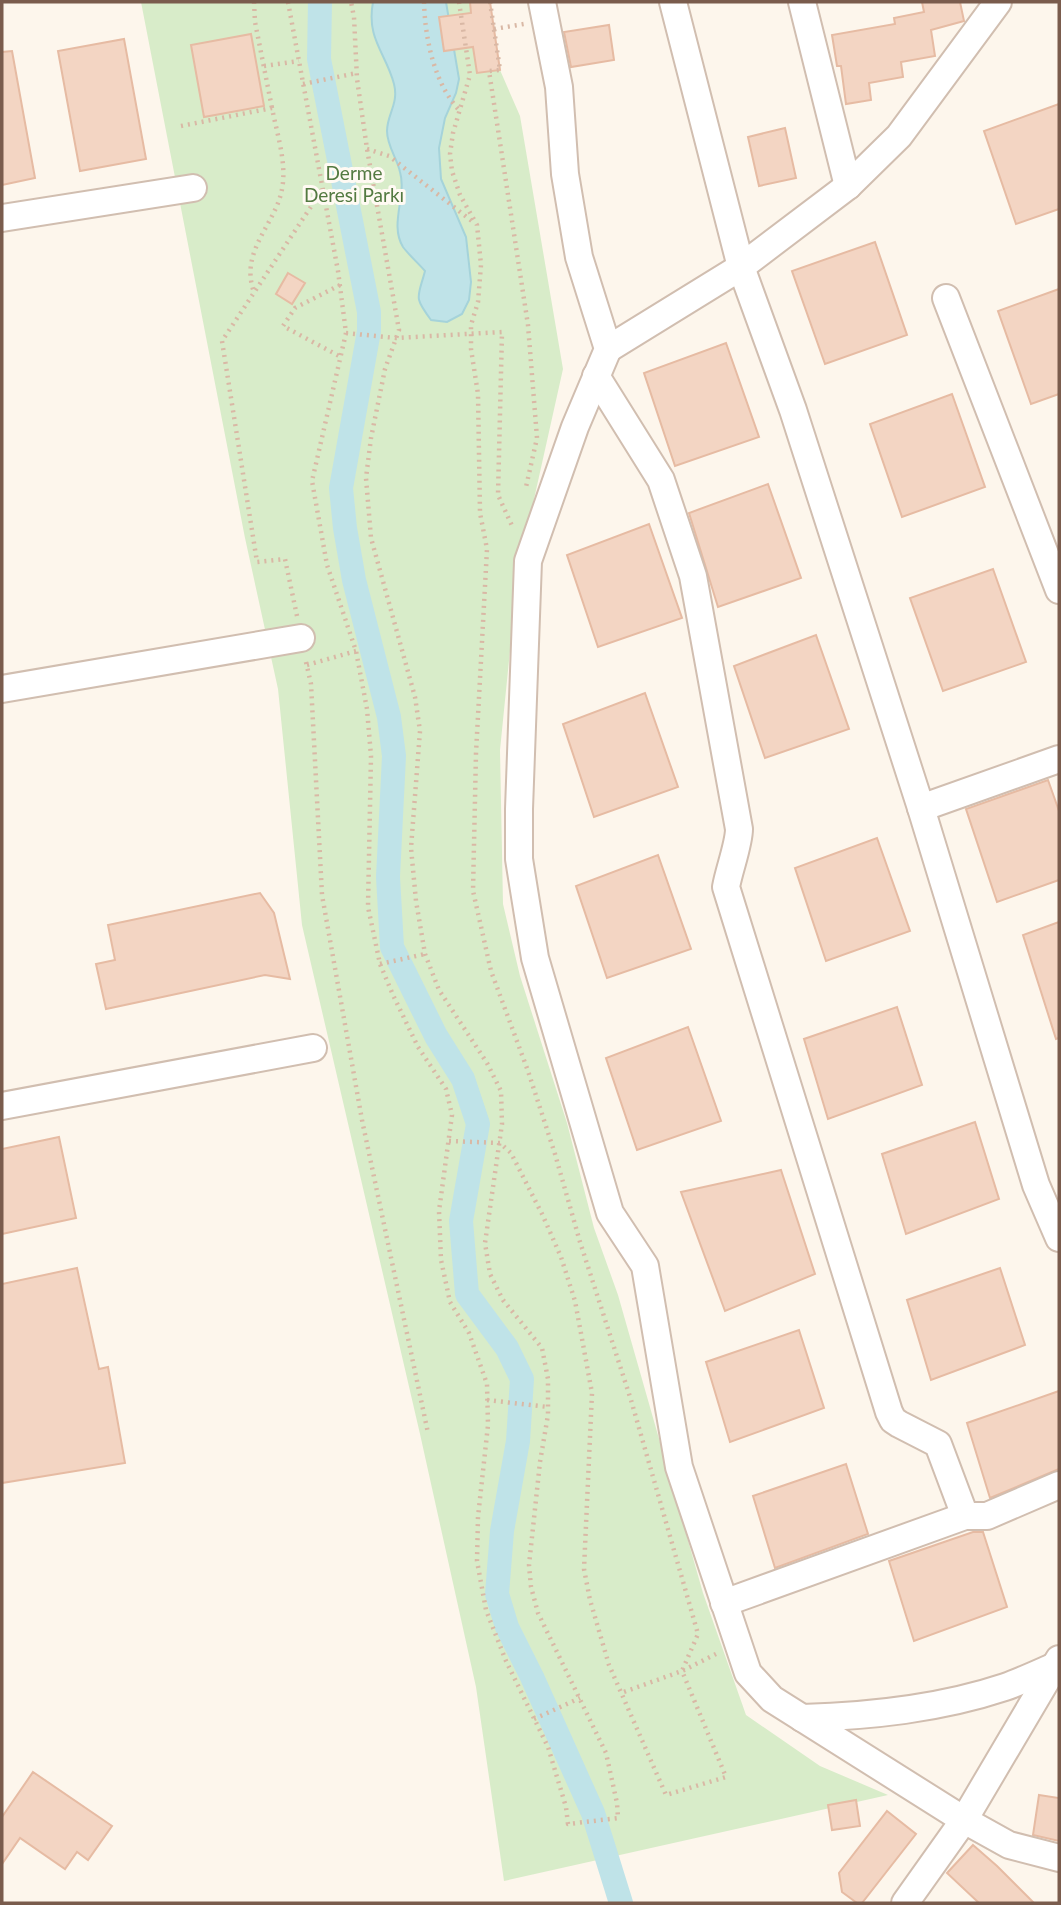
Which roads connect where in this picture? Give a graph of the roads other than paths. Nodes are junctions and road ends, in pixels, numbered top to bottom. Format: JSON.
{"nodes":[{"id":1,"x":542,"y":2,"type":"edge"},
{"id":2,"x":673,"y":2,"type":"edge"},
{"id":3,"x":802,"y":2,"type":"edge"},
{"id":4,"x":998,"y":2,"type":"edge"},
{"id":5,"x":848,"y":186,"type":"junction"},
{"id":6,"x":193,"y":188,"type":"dead end"},
{"id":7,"x":2,"y":218,"type":"edge"},
{"id":8,"x":741,"y":267,"type":"junction"},
{"id":9,"x":946,"y":298,"type":"dead end"},
{"id":10,"x":608,"y":349,"type":"junction"},
{"id":11,"x":596,"y":376,"type":"junction"},
{"id":12,"x":1059,"y":590,"type":"edge"},
{"id":13,"x":301,"y":638,"type":"road end"},
{"id":14,"x":2,"y":688,"type":"edge"},
{"id":15,"x":1059,"y":759,"type":"edge"},
{"id":16,"x":921,"y":808,"type":"junction"},
{"id":17,"x":313,"y":1048,"type":"dead end"},
{"id":18,"x":2,"y":1106,"type":"edge"},
{"id":19,"x":1054,"y":1212,"type":"edge"},
{"id":20,"x":1059,"y":1238,"type":"edge"},
{"id":21,"x":1059,"y":1485,"type":"edge"},
{"id":22,"x":965,"y":1516,"type":"junction"},
{"id":23,"x":724,"y":1603,"type":"junction"},
{"id":24,"x":1057,"y":1663,"type":"edge"},
{"id":25,"x":802,"y":1718,"type":"junction"},
{"id":26,"x":964,"y":1820,"type":"junction"},
{"id":27,"x":1059,"y":1858,"type":"edge"},
{"id":28,"x":905,"y":1903,"type":"edge"}],
"edges":[{"from":1,"to":10,"type":"street"},
{"from":2,"to":8,"type":"street"},
{"from":3,"to":5,"type":"street"},
{"from":4,"to":5,"type":"street"},
{"from":5,"to":8,"type":"street"},
{"from":6,"to":7,"type":"street"},
{"from":8,"to":10,"type":"street"},
{"from":8,"to":16,"type":"street"},
{"from":9,"to":12,"type":"street"},
{"from":10,"to":11,"type":"street"},
{"from":11,"to":22,"type":"street"},
{"from":11,"to":23,"type":"street"},
{"from":13,"to":14,"type":"street"},
{"from":15,"to":16,"type":"street"},
{"from":16,"to":19,"type":"street"},
{"from":17,"to":18,"type":"street"},
{"from":19,"to":20,"type":"street"},
{"from":21,"to":22,"type":"street"},
{"from":22,"to":23,"type":"street"},
{"from":23,"to":25,"type":"street"},
{"from":24,"to":25,"type":"street"},
{"from":24,"to":26,"type":"street"},
{"from":25,"to":26,"type":"street"},
{"from":26,"to":27,"type":"street"},
{"from":26,"to":28,"type":"street"}]}
